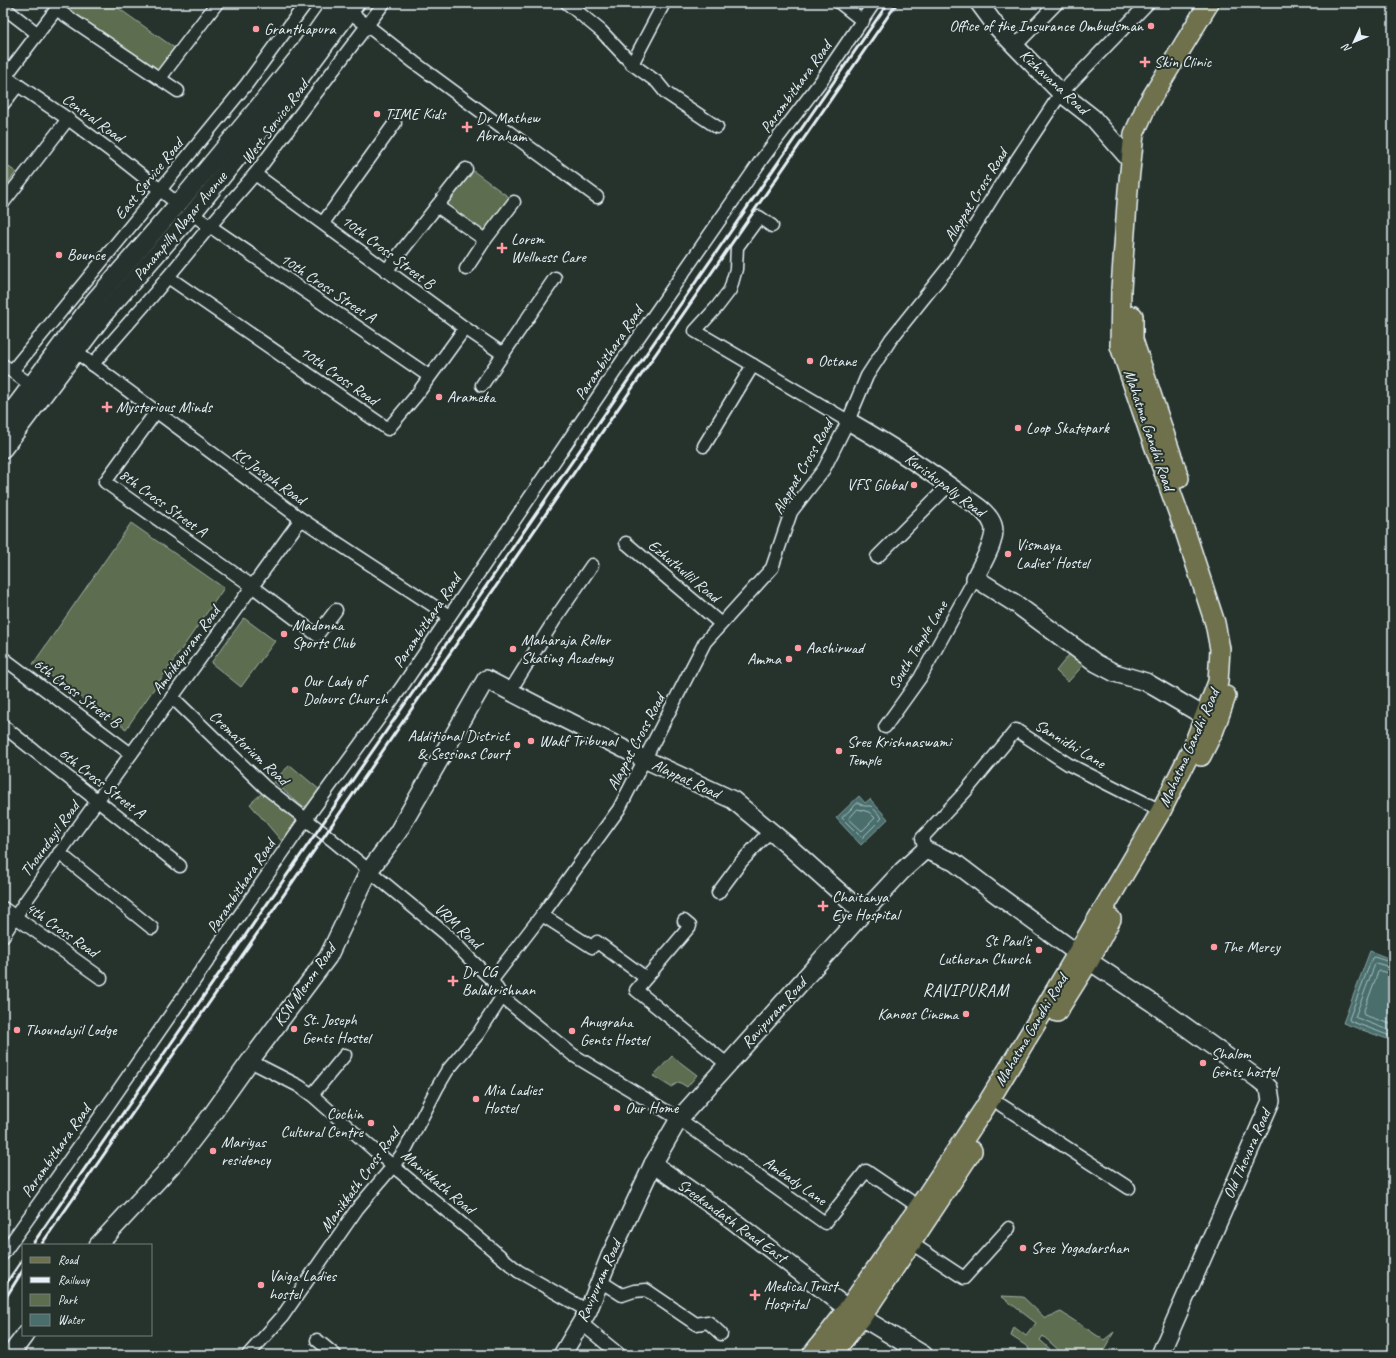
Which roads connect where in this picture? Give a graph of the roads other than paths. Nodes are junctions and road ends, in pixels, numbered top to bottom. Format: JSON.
{"nodes":[{"id":1,"x":217,"y":3,"type":"edge"},
{"id":2,"x":306,"y":3,"type":"edge"},
{"id":3,"x":384,"y":3,"type":"edge"},
{"id":4,"x":567,"y":3,"type":"edge"},
{"id":5,"x":664,"y":3,"type":"edge"},
{"id":6,"x":840,"y":3,"type":"edge"},
{"id":7,"x":874,"y":3,"type":"edge"},
{"id":8,"x":979,"y":3,"type":"edge"},
{"id":9,"x":1057,"y":3,"type":"edge"},
{"id":10,"x":1148,"y":3,"type":"edge"},
{"id":11,"x":1209,"y":3,"type":"edge"},
{"id":12,"x":1220,"y":3,"type":"edge"},
{"id":13,"x":58,"y":6,"type":"edge"},
{"id":14,"x":348,"y":6,"type":"edge"},
{"id":15,"x":3,"y":7,"type":"edge"},
{"id":16,"x":863,"y":21,"type":"junction"},
{"id":17,"x":367,"y":26,"type":"junction"},
{"id":18,"x":38,"y":34,"type":"junction"},
{"id":19,"x":1015,"y":46,"type":"junction"},
{"id":20,"x":632,"y":64,"type":"junction"},
{"id":21,"x":4,"y":76,"type":"edge"},
{"id":22,"x":160,"y":78,"type":"junction"},
{"id":23,"x":18,"y":85,"type":"junction"},
{"id":24,"x":178,"y":91,"type":"dead end"},
{"id":25,"x":1061,"y":93,"type":"junction"},
{"id":26,"x":3,"y":104,"type":"edge"},
{"id":27,"x":68,"y":119,"type":"junction"},
{"id":28,"x":395,"y":124,"type":"dead end"},
{"id":29,"x":717,"y":127,"type":"dead end"},
{"id":30,"x":1136,"y":160,"type":"junction"},
{"id":31,"x":466,"y":169,"type":"dead end"},
{"id":32,"x":255,"y":174,"type":"junction"},
{"id":33,"x":160,"y":191,"type":"junction"},
{"id":34,"x":597,"y":197,"type":"dead end"},
{"id":35,"x":514,"y":202,"type":"dead end"},
{"id":36,"x":3,"y":203,"type":"edge"},
{"id":37,"x":178,"y":204,"type":"junction"},
{"id":38,"x":437,"y":206,"type":"junction"},
{"id":39,"x":192,"y":214,"type":"junction"},
{"id":40,"x":323,"y":223,"type":"junction"},
{"id":41,"x":772,"y":226,"type":"dead end"},
{"id":42,"x":209,"y":227,"type":"junction"},
{"id":43,"x":485,"y":240,"type":"junction"},
{"id":44,"x":466,"y":269,"type":"dead end"},
{"id":45,"x":386,"y":271,"type":"junction"},
{"id":46,"x":168,"y":277,"type":"junction"},
{"id":47,"x":556,"y":278,"type":"dead end"},
{"id":48,"x":465,"y":328,"type":"junction"},
{"id":49,"x":70,"y":347,"type":"junction"},
{"id":50,"x":503,"y":354,"type":"junction"},
{"id":51,"x":92,"y":365,"type":"junction"},
{"id":52,"x":753,"y":366,"type":"junction"},
{"id":53,"x":7,"y":368,"type":"edge"},
{"id":54,"x":429,"y":376,"type":"junction"},
{"id":55,"x":482,"y":385,"type":"dead end"},
{"id":56,"x":38,"y":390,"type":"junction"},
{"id":57,"x":156,"y":412,"type":"junction"},
{"id":58,"x":848,"y":421,"type":"junction"},
{"id":59,"x":3,"y":423,"type":"edge"},
{"id":60,"x":704,"y":446,"type":"dead end"},
{"id":61,"x":3,"y":449,"type":"edge"},
{"id":62,"x":949,"y":485,"type":"junction"},
{"id":63,"x":301,"y":519,"type":"junction"},
{"id":64,"x":626,"y":543,"type":"dead end"},
{"id":65,"x":877,"y":556,"type":"dead end"},
{"id":66,"x":592,"y":565,"type":"dead end"},
{"id":67,"x":975,"y":578,"type":"junction"},
{"id":68,"x":252,"y":586,"type":"junction"},
{"id":69,"x":336,"y":610,"type":"dead end"},
{"id":70,"x":449,"y":616,"type":"junction"},
{"id":71,"x":721,"y":624,"type":"junction"},
{"id":72,"x":1227,"y":649,"type":"junction"},
{"id":73,"x":3,"y":658,"type":"edge"},
{"id":74,"x":486,"y":679,"type":"joint"},
{"id":75,"x":510,"y":691,"type":"junction"},
{"id":76,"x":172,"y":697,"type":"junction"},
{"id":77,"x":1204,"y":716,"type":"junction"},
{"id":78,"x":3,"y":726,"type":"edge"},
{"id":79,"x":885,"y":727,"type":"dead end"},
{"id":80,"x":131,"y":754,"type":"junction"},
{"id":81,"x":644,"y":760,"type":"junction"},
{"id":82,"x":97,"y":801,"type":"junction"},
{"id":83,"x":1161,"y":811,"type":"junction"},
{"id":84,"x":306,"y":819,"type":"junction"},
{"id":85,"x":770,"y":831,"type":"junction"},
{"id":86,"x":331,"y":839,"type":"joint"},
{"id":87,"x":925,"y":850,"type":"junction"},
{"id":88,"x":59,"y":853,"type":"junction"},
{"id":89,"x":180,"y":866,"type":"dead end"},
{"id":90,"x":369,"y":871,"type":"junction"},
{"id":91,"x":718,"y":893,"type":"dead end"},
{"id":92,"x":3,"y":908,"type":"edge"},
{"id":93,"x":863,"y":913,"type":"junction"},
{"id":94,"x":542,"y":915,"type":"junction"},
{"id":95,"x":15,"y":917,"type":"junction"},
{"id":96,"x":687,"y":923,"type":"dead end"},
{"id":97,"x":152,"y":928,"type":"dead end"},
{"id":98,"x":3,"y":936,"type":"edge"},
{"id":99,"x":1083,"y":957,"type":"junction"},
{"id":100,"x":101,"y":978,"type":"dead end"},
{"id":101,"x":646,"y":978,"type":"junction"},
{"id":102,"x":492,"y":980,"type":"junction"},
{"id":103,"x":502,"y":997,"type":"junction"},
{"id":104,"x":345,"y":1055,"type":"dead end"},
{"id":105,"x":250,"y":1061,"type":"junction"},
{"id":106,"x":728,"y":1065,"type":"junction"},
{"id":107,"x":312,"y":1095,"type":"junction"},
{"id":108,"x":1001,"y":1105,"type":"junction"},
{"id":109,"x":679,"y":1119,"type":"junction"},
{"id":110,"x":653,"y":1164,"type":"junction"},
{"id":111,"x":393,"y":1166,"type":"junction"},
{"id":112,"x":1129,"y":1188,"type":"dead end"},
{"id":113,"x":919,"y":1207,"type":"junction"},
{"id":114,"x":1009,"y":1228,"type":"dead end"},
{"id":115,"x":911,"y":1243,"type":"junction"},
{"id":116,"x":99,"y":1244,"type":"edge"},
{"id":117,"x":3,"y":1254,"type":"edge"},
{"id":118,"x":600,"y":1281,"type":"junction"},
{"id":119,"x":855,"y":1313,"type":"junction"},
{"id":120,"x":584,"y":1317,"type":"junction"},
{"id":121,"x":721,"y":1334,"type":"dead end"},
{"id":122,"x":24,"y":1336,"type":"edge"},
{"id":123,"x":317,"y":1340,"type":"dead end"},
{"id":124,"x":10,"y":1355,"type":"edge"},
{"id":125,"x":248,"y":1355,"type":"edge"},
{"id":126,"x":335,"y":1355,"type":"edge"},
{"id":127,"x":562,"y":1355,"type":"edge"},
{"id":128,"x":620,"y":1355,"type":"edge"},
{"id":129,"x":812,"y":1355,"type":"edge"},
{"id":130,"x":831,"y":1355,"type":"edge"},
{"id":131,"x":924,"y":1355,"type":"edge"},
{"id":132,"x":1160,"y":1355,"type":"edge"}],
"edges":[{"from":1,"to":22,"type":"street"},
{"from":2,"to":33,"type":"street","name":"East Service Road"},
{"from":3,"to":17,"type":"street","name":"West Service Road"},
{"from":4,"to":20,"type":"street"},
{"from":5,"to":20,"type":"street"},
{"from":6,"to":16,"type":"street"},
{"from":7,"to":16,"type":"street","name":"Parambithara Road"},
{"from":8,"to":19,"type":"street","name":"Kizhavana Road"},
{"from":9,"to":19,"type":"street"},
{"from":10,"to":25,"type":"street","name":"Alappat Cross Road"},
{"from":11,"to":30,"type":"main road","name":"Mahatma Gandhi Road"},
{"from":12,"to":30,"type":"main road","name":"Mahatma Gandhi Road"},
{"from":13,"to":18,"type":"street"},
{"from":13,"to":22,"type":"street"},
{"from":14,"to":17,"type":"street"},
{"from":14,"to":37,"type":"street","name":"Panampilly Nagar Avenue"},
{"from":14,"to":39,"type":"street","name":"Panampilly Nagar Avenue"},
{"from":15,"to":18,"type":"street"},
{"from":16,"to":70,"type":"street","name":"Parambithara Road"},
{"from":17,"to":32,"type":"street","name":"West Service Road"},
{"from":17,"to":34,"type":"street"},
{"from":18,"to":21,"type":"street"},
{"from":19,"to":25,"type":"street","name":"Kizhavana Road"},
{"from":20,"to":29,"type":"street"},
{"from":21,"to":23,"type":"street","name":"Central Road"},
{"from":22,"to":24,"type":"street"},
{"from":23,"to":26,"type":"street"},
{"from":23,"to":27,"type":"street","name":"Central Road"},
{"from":25,"to":30,"type":"street","name":"Kizhavana Road"},
{"from":25,"to":58,"type":"street","name":"Alappat Cross Road"},
{"from":27,"to":33,"type":"street","name":"Central Road"},
{"from":27,"to":36,"type":"street"},
{"from":28,"to":40,"type":"street"},
{"from":30,"to":72,"type":"main road","name":"Mahatma Gandhi Road"},
{"from":31,"to":38,"type":"street"},
{"from":32,"to":40,"type":"street","name":"10th Cross Street B"},
{"from":32,"to":42,"type":"street","name":"West Service Road"},
{"from":33,"to":37,"type":"street","name":"Central Road"},
{"from":33,"to":53,"type":"street","name":"East Service Road"},
{"from":35,"to":43,"type":"street"},
{"from":37,"to":39,"type":"street"},
{"from":37,"to":49,"type":"street","name":"Panampilly Nagar Avenue"},
{"from":38,"to":43,"type":"street"},
{"from":38,"to":45,"type":"street"},
{"from":39,"to":42,"type":"street"},
{"from":39,"to":49,"type":"street","name":"Panampilly Nagar Avenue"},
{"from":40,"to":45,"type":"street","name":"10th Cross Street B"},
{"from":41,"to":52,"type":"street","name":"Kurishupally Road"},
{"from":42,"to":46,"type":"street","name":"West Service Road"},
{"from":42,"to":54,"type":"street","name":"10th Cross Street A"},
{"from":43,"to":44,"type":"street"},
{"from":45,"to":48,"type":"street","name":"10th Cross Street B"},
{"from":46,"to":51,"type":"street","name":"West Service Road"},
{"from":46,"to":54,"type":"street","name":"10th Cross Road"},
{"from":47,"to":50,"type":"street"},
{"from":48,"to":50,"type":"street","name":"10th Cross Street B"},
{"from":48,"to":54,"type":"street","name":"10th Cross Road"},
{"from":49,"to":51,"type":"street","name":"KC Joseph Road"},
{"from":49,"to":56,"type":"street","name":"Panampilly Nagar Avenue"},
{"from":50,"to":55,"type":"street"},
{"from":51,"to":57,"type":"street","name":"KC Joseph Road"},
{"from":52,"to":58,"type":"street","name":"Kurishupally Road"},
{"from":52,"to":60,"type":"street"},
{"from":53,"to":56,"type":"street"},
{"from":56,"to":59,"type":"street","name":"Panampilly Nagar Avenue"},
{"from":56,"to":61,"type":"street","name":"Panampilly Nagar Avenue"},
{"from":57,"to":63,"type":"street","name":"KC Joseph Road"},
{"from":57,"to":68,"type":"street","name":"8th Cross Street A"},
{"from":58,"to":62,"type":"street","name":"Kurishupally Road"},
{"from":58,"to":71,"type":"street","name":"Alappat Cross Road"},
{"from":62,"to":65,"type":"street"},
{"from":62,"to":67,"type":"street","name":"Kurishupally Road"},
{"from":63,"to":68,"type":"street","name":"Ambikapuram Road"},
{"from":63,"to":70,"type":"street","name":"KC Joseph Road"},
{"from":64,"to":71,"type":"street","name":"Ezhuthullil Road"},
{"from":66,"to":75,"type":"street"},
{"from":67,"to":77,"type":"street"},
{"from":67,"to":79,"type":"street","name":"South Temple Lane"},
{"from":68,"to":69,"type":"street"},
{"from":68,"to":76,"type":"street","name":"Ambikapuram Road"},
{"from":70,"to":84,"type":"street","name":"Parambithara Road"},
{"from":71,"to":81,"type":"street","name":"Alappat Cross Road"},
{"from":72,"to":77,"type":"main road","name":"Mahatma Gandhi Road"},
{"from":72,"to":99,"type":"main road","name":"Mahatma Gandhi Road"},
{"from":73,"to":80,"type":"street","name":"6th Cross Street B"},
{"from":74,"to":75,"type":"street","name":"Alappat Road"},
{"from":74,"to":90,"type":"street","name":"KSN Menon Road"},
{"from":75,"to":81,"type":"street","name":"Alappat Road"},
{"from":76,"to":80,"type":"street","name":"Ambikapuram Road"},
{"from":76,"to":84,"type":"street","name":"Crematorium Road"},
{"from":77,"to":83,"type":"main road","name":"Mahatma Gandhi Road"},
{"from":78,"to":82,"type":"street","name":"6th Cross Street A"},
{"from":80,"to":82,"type":"street","name":"Ambikapuram Road"},
{"from":81,"to":85,"type":"street","name":"Alappat Road"},
{"from":81,"to":94,"type":"street","name":"Alappat Cross Road"},
{"from":82,"to":88,"type":"street","name":"Thoundayil Road"},
{"from":82,"to":89,"type":"street","name":"6th Cross Street A"},
{"from":83,"to":87,"type":"street","name":"Sannidhi Lane"},
{"from":83,"to":99,"type":"main road","name":"Mahatma Gandhi Road"},
{"from":84,"to":86,"type":"street","name":"Crematorium Road"},
{"from":84,"to":117,"type":"street","name":"Parambithara Road"},
{"from":85,"to":91,"type":"street"},
{"from":85,"to":93,"type":"street","name":"Alappat Road"},
{"from":86,"to":90,"type":"street","name":"VRM Road"},
{"from":87,"to":93,"type":"street","name":"Ravipuram Road"},
{"from":87,"to":99,"type":"street"},
{"from":88,"to":95,"type":"street","name":"Thoundayil Road"},
{"from":88,"to":97,"type":"street"},
{"from":90,"to":102,"type":"street","name":"VRM Road"},
{"from":90,"to":105,"type":"street","name":"KSN Menon Road"},
{"from":92,"to":95,"type":"street","name":"4th Cross Road"},
{"from":93,"to":106,"type":"street","name":"Ravipuram Road"},
{"from":94,"to":101,"type":"street"},
{"from":94,"to":102,"type":"street","name":"Alappat Cross Road"},
{"from":95,"to":98,"type":"street","name":"Thoundayil Road"},
{"from":95,"to":100,"type":"street","name":"4th Cross Road"},
{"from":96,"to":101,"type":"street"},
{"from":99,"to":108,"type":"main road","name":"Mahatma Gandhi Road"},
{"from":99,"to":113,"type":"main road","name":"Mahatma Gandhi Road"},
{"from":99,"to":132,"type":"street","name":"Old Thevara Road"},
{"from":101,"to":106,"type":"street"},
{"from":102,"to":103,"type":"street","name":"VRM Road"},
{"from":103,"to":109,"type":"street","name":"VRM Road"},
{"from":103,"to":111,"type":"street","name":"Manikkath Cross Road"},
{"from":104,"to":107,"type":"street"},
{"from":105,"to":107,"type":"street","name":"Manikkath Road"},
{"from":105,"to":116,"type":"street","name":"KSN Menon Road"},
{"from":106,"to":109,"type":"street","name":"Ravipuram Road"},
{"from":107,"to":111,"type":"street","name":"Manikkath Road"},
{"from":108,"to":112,"type":"street"},
{"from":108,"to":115,"type":"main road","name":"Mahatma Gandhi Road"},
{"from":109,"to":110,"type":"street","name":"Ravipuram Road"},
{"from":109,"to":113,"type":"street","name":"Ambady Lane"},
{"from":110,"to":118,"type":"street","name":"Ravipuram Road"},
{"from":110,"to":119,"type":"street","name":"Sreekandath Road East"},
{"from":111,"to":120,"type":"street","name":"Manikkath Road"},
{"from":111,"to":125,"type":"street","name":"Manikkath Cross Road"},
{"from":113,"to":119,"type":"main road","name":"Mahatma Gandhi Road"},
{"from":114,"to":115,"type":"street"},
{"from":115,"to":119,"type":"main road","name":"Mahatma Gandhi Road"},
{"from":118,"to":120,"type":"street","name":"Ravipuram Road"},
{"from":118,"to":121,"type":"street"},
{"from":119,"to":129,"type":"main road","name":"Mahatma Gandhi Road"},
{"from":119,"to":130,"type":"main road","name":"Mahatma Gandhi Road"},
{"from":119,"to":131,"type":"street","name":"Sreekandath Road East"},
{"from":120,"to":127,"type":"street","name":"Ravipuram Road"},
{"from":120,"to":128,"type":"street","name":"Manikkath Road"},
{"from":122,"to":124,"type":"street"},
{"from":123,"to":126,"type":"street"}]}
